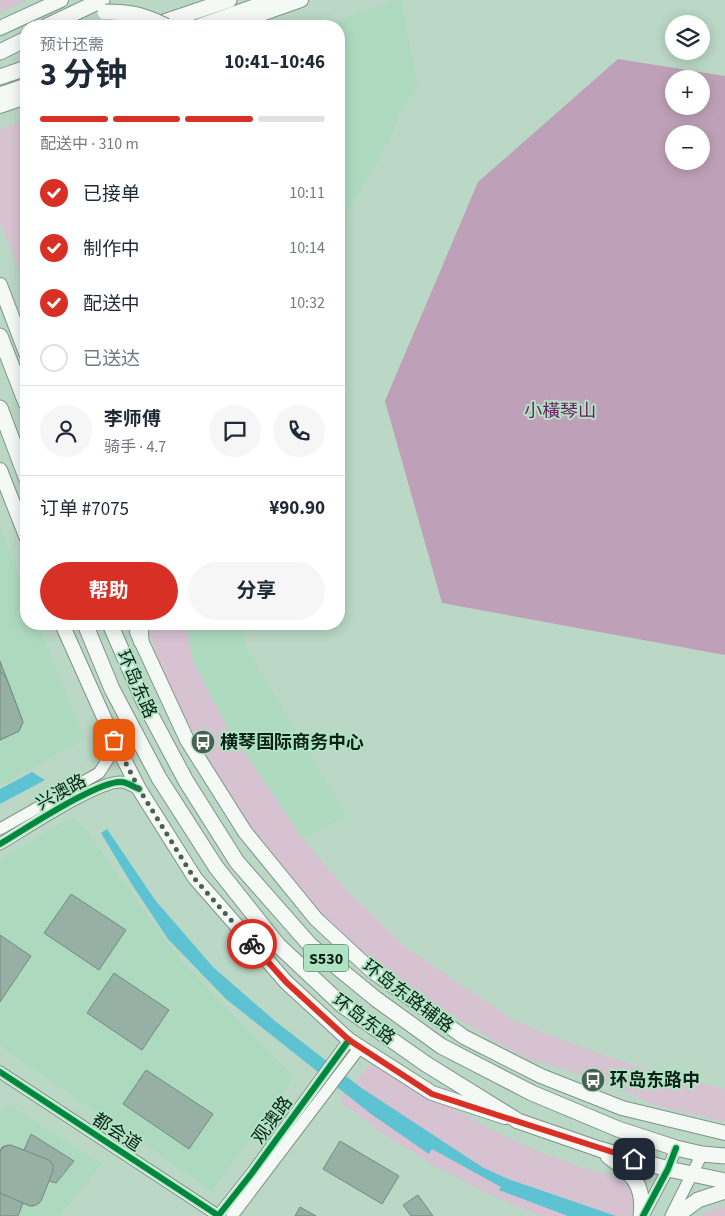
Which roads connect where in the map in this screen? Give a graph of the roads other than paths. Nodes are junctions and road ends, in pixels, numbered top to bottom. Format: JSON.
{"nodes":[{"id":1,"x":61,"y":0,"type":"edge"},
{"id":2,"x":102,"y":0,"type":"edge"},
{"id":3,"x":274,"y":0,"type":"edge"},
{"id":4,"x":301,"y":0,"type":"edge"},
{"id":5,"x":229,"y":10,"type":"edge"},
{"id":6,"x":60,"y":20,"type":"edge"},
{"id":7,"x":72,"y":20,"type":"edge"},
{"id":8,"x":153,"y":20,"type":"edge"},
{"id":9,"x":180,"y":20,"type":"edge"},
{"id":10,"x":211,"y":20,"type":"edge"},
{"id":11,"x":0,"y":28,"type":"edge"},
{"id":12,"x":20,"y":42,"type":"edge"},
{"id":13,"x":0,"y":50,"type":"edge"},
{"id":14,"x":20,"y":70,"type":"edge"},
{"id":15,"x":0,"y":77,"type":"edge"},
{"id":16,"x":20,"y":88,"type":"edge"},
{"id":17,"x":0,"y":95,"type":"edge"},
{"id":18,"x":20,"y":99,"type":"edge"},
{"id":19,"x":0,"y":106,"type":"edge"},
{"id":20,"x":0,"y":286,"type":"edge"},
{"id":21,"x":0,"y":336,"type":"edge"},
{"id":22,"x":20,"y":338,"type":"edge"},
{"id":23,"x":20,"y":388,"type":"edge"},
{"id":24,"x":0,"y":408,"type":"edge"},
{"id":25,"x":20,"y":461,"type":"edge"},
{"id":26,"x":0,"y":470,"type":"edge"},
{"id":27,"x":20,"y":521,"type":"edge"},
{"id":28,"x":65,"y":630,"type":"edge"},
{"id":29,"x":88,"y":630,"type":"edge"},
{"id":30,"x":113,"y":630,"type":"edge"},
{"id":31,"x":136,"y":630,"type":"edge"},
{"id":32,"x":140,"y":630,"type":"edge"},
{"id":33,"x":141,"y":641,"type":"junction"},
{"id":34,"x":114,"y":740,"type":"junction"},
{"id":35,"x":139,"y":789,"type":"junction"},
{"id":36,"x":0,"y":829,"type":"edge"},
{"id":37,"x":0,"y":844,"type":"edge"},
{"id":38,"x":354,"y":1044,"type":"junction"},
{"id":39,"x":0,"y":1072,"type":"edge"},
{"id":40,"x":518,"y":1121,"type":"junction"},
{"id":41,"x":725,"y":1133,"type":"edge"},
{"id":42,"x":676,"y":1148,"type":"junction"},
{"id":43,"x":599,"y":1149,"type":"junction"},
{"id":44,"x":702,"y":1154,"type":"junction"},
{"id":45,"x":725,"y":1156,"type":"edge"},
{"id":46,"x":668,"y":1169,"type":"junction"},
{"id":47,"x":693,"y":1174,"type":"junction"},
{"id":48,"x":725,"y":1181,"type":"edge"},
{"id":49,"x":725,"y":1191,"type":"edge"},
{"id":50,"x":218,"y":1216,"type":"edge"},
{"id":51,"x":232,"y":1216,"type":"edge"},
{"id":52,"x":642,"y":1216,"type":"edge"},
{"id":53,"x":671,"y":1216,"type":"edge"},
{"id":54,"x":676,"y":1216,"type":"edge"}],
"edges":[{"from":1,"to":11,"type":"main road"},
{"from":2,"to":6,"type":"main road"},
{"from":3,"to":5,"type":"main road"},
{"from":4,"to":5,"type":"main road"},
{"from":5,"to":9,"type":"main road"},
{"from":5,"to":10,"type":"main road"},
{"from":7,"to":8,"type":"main road","bridge":true},
{"from":12,"to":13,"type":"main road"},
{"from":14,"to":15,"type":"main road"},
{"from":16,"to":17,"type":"main road"},
{"from":18,"to":19,"type":"main road"},
{"from":20,"to":22,"type":"main road"},
{"from":21,"to":23,"type":"main road"},
{"from":24,"to":25,"type":"main road"},
{"from":26,"to":27,"type":"main road"},
{"from":28,"to":34,"type":"main road"},
{"from":29,"to":40,"type":"main road","name":"环岛东路","number":"S530"},
{"from":30,"to":42,"type":"main road","name":"环岛东路","number":"S530"},
{"from":31,"to":33,"type":"main road","name":"环岛东路辅路"},
{"from":32,"to":33,"type":"main road"},
{"from":33,"to":41,"type":"main road","name":"环岛东路辅路"},
{"from":34,"to":35,"type":"main road"},
{"from":34,"to":36,"type":"street","name":"兴澳路"},
{"from":35,"to":37,"type":"street","name":"兴澳路"},
{"from":35,"to":38,"type":"main road"},
{"from":38,"to":40,"type":"main road"},
{"from":38,"to":50,"type":"street","name":"观澳路"},
{"from":38,"to":51,"type":"street","name":"观澳路"},
{"from":39,"to":50,"type":"street","name":"都会道"},
{"from":40,"to":43,"type":"main road","name":"环岛东路","number":"S530"},
{"from":42,"to":44,"type":"main road","name":"环岛东路","number":"S530"},
{"from":42,"to":46,"type":"street"},
{"from":43,"to":46,"type":"main road","name":"环岛东路","number":"S530"},
{"from":43,"to":52,"type":"main road"},
{"from":44,"to":45,"type":"main road","name":"环岛东路","number":"S530"},
{"from":44,"to":47,"type":"street"},
{"from":46,"to":47,"type":"main road","name":"环岛东路","number":"S530"},
{"from":46,"to":52,"type":"street"},
{"from":47,"to":48,"type":"main road","name":"环岛东路","number":"S530"},
{"from":47,"to":53,"type":"street"},
{"from":49,"to":54,"type":"main road"}]}
